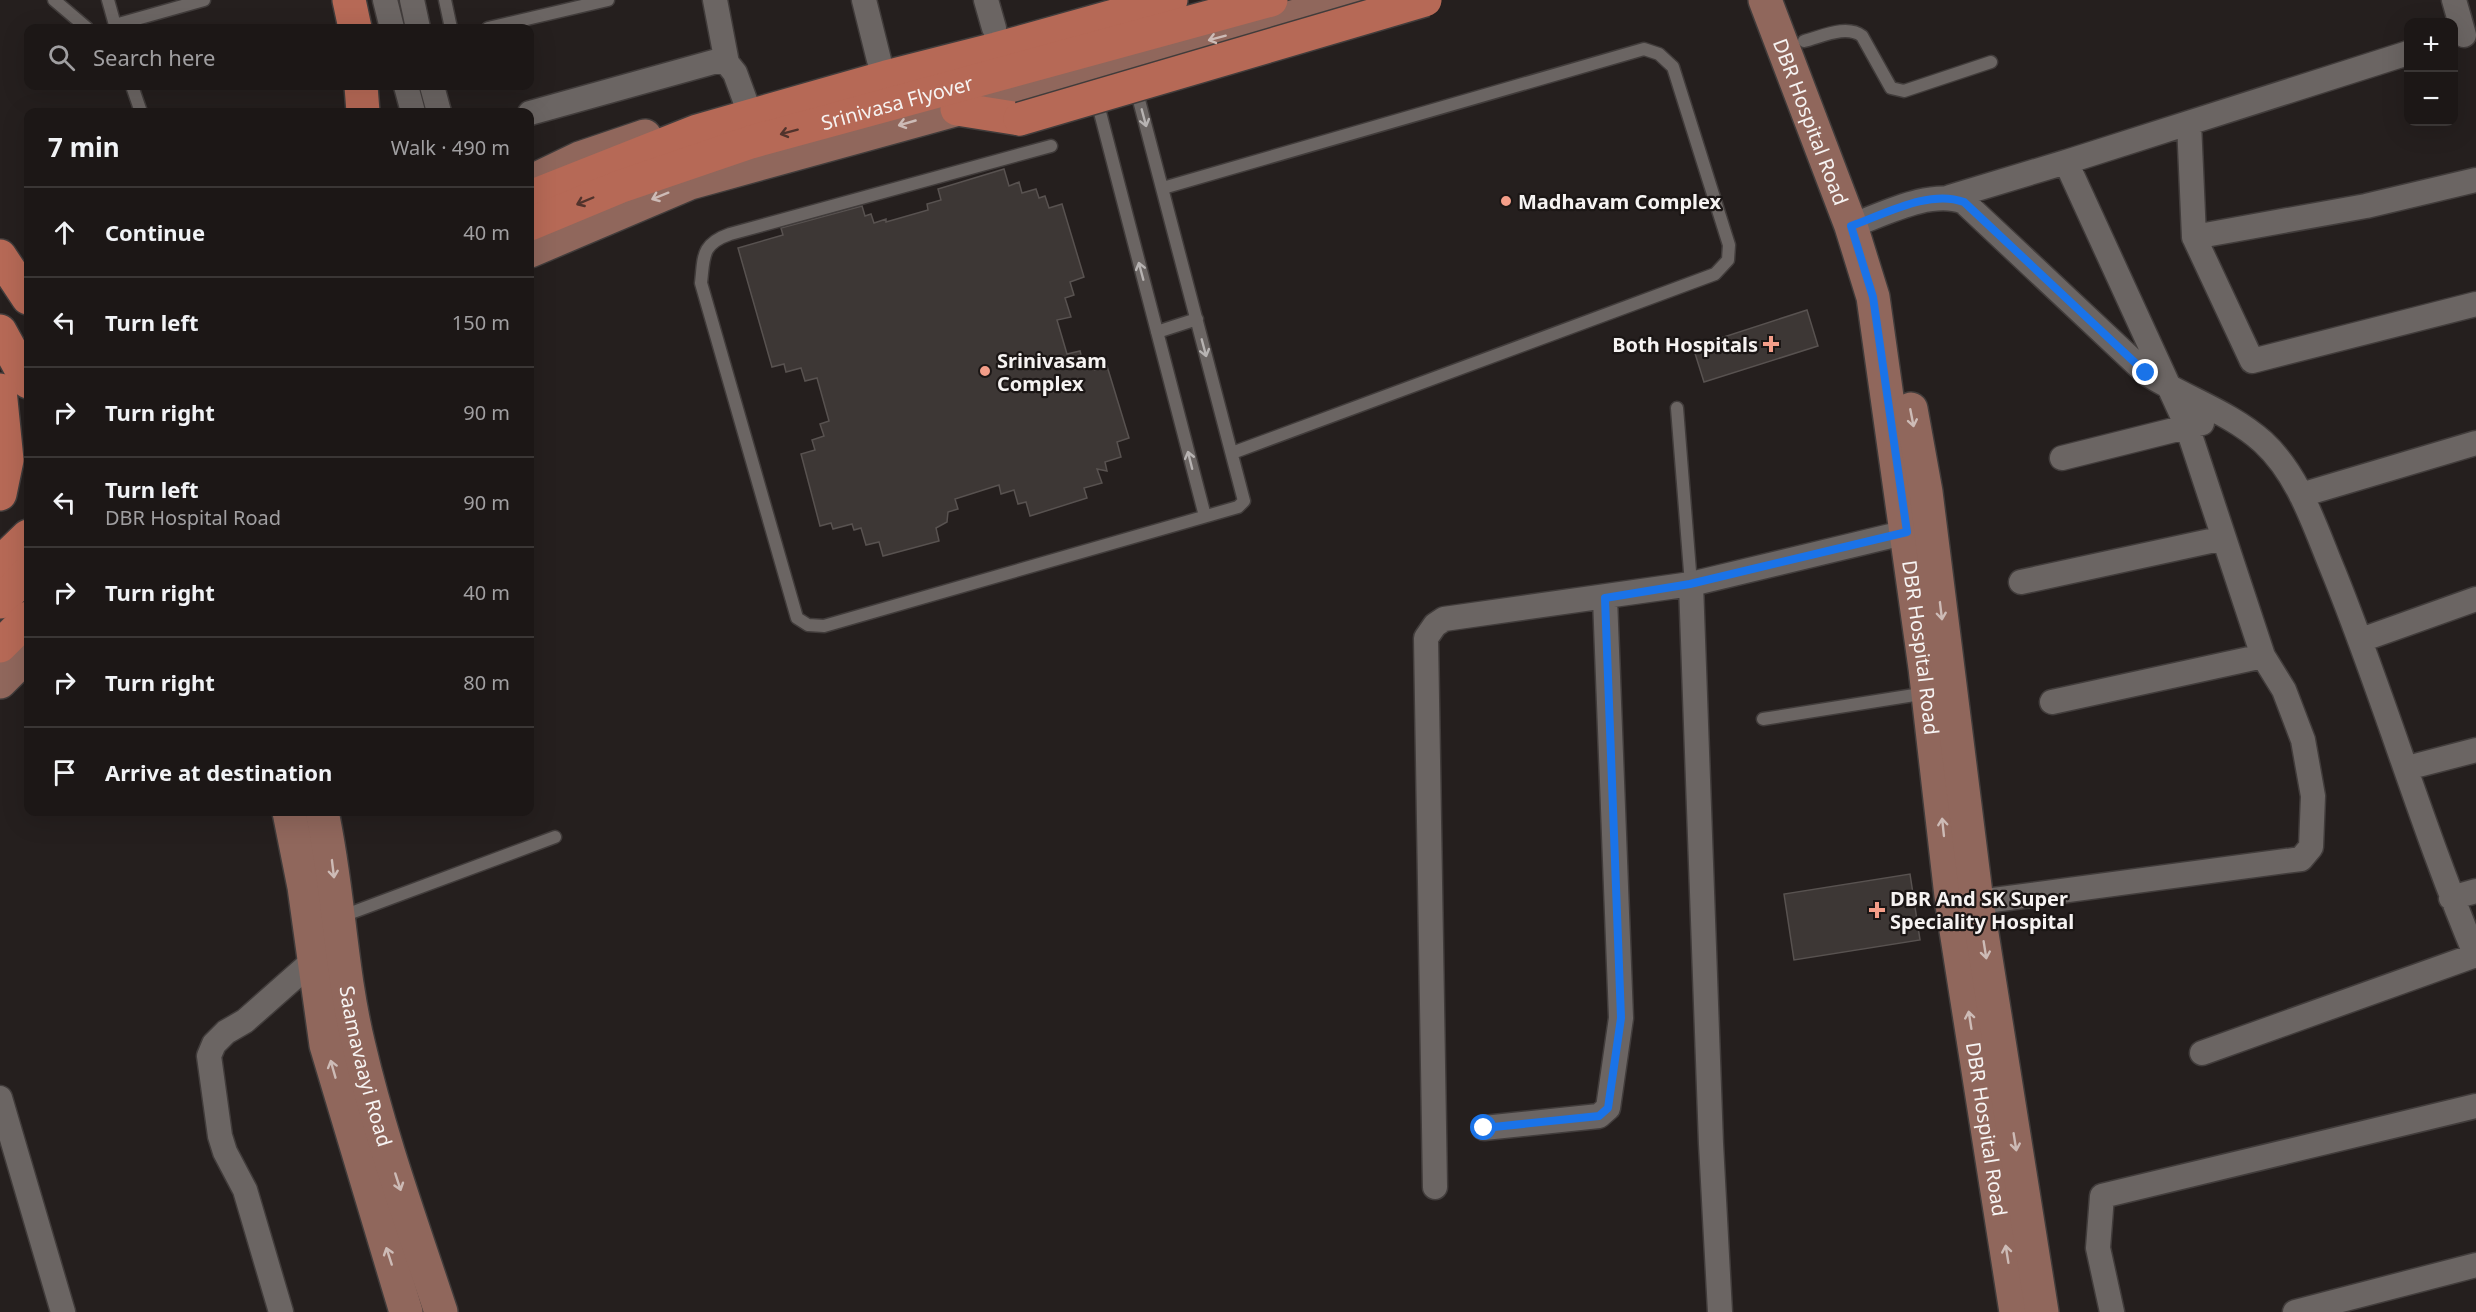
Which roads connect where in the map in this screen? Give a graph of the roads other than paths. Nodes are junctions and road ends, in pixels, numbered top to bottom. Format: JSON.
{"nodes":[{"id":1,"x":54,"y":0,"type":"edge"},
{"id":2,"x":108,"y":0,"type":"edge"},
{"id":3,"x":204,"y":0,"type":"edge"},
{"id":4,"x":349,"y":0,"type":"edge"},
{"id":5,"x":385,"y":0,"type":"edge"},
{"id":6,"x":412,"y":0,"type":"edge"},
{"id":7,"x":445,"y":0,"type":"edge"},
{"id":8,"x":608,"y":0,"type":"edge"},
{"id":9,"x":715,"y":0,"type":"edge"},
{"id":10,"x":864,"y":0,"type":"edge"},
{"id":11,"x":1089,"y":0,"type":"edge"},
{"id":12,"x":1137,"y":0,"type":"edge"},
{"id":13,"x":1171,"y":0,"type":"edge"},
{"id":14,"x":1271,"y":0,"type":"edge"},
{"id":15,"x":1354,"y":0,"type":"edge"},
{"id":16,"x":1425,"y":0,"type":"edge"},
{"id":17,"x":1765,"y":0,"type":"edge"},
{"id":18,"x":1790,"y":0,"type":"edge"},
{"id":19,"x":2454,"y":0,"type":"edge"},
{"id":20,"x":990,"y":14,"type":"edge"},
{"id":21,"x":82,"y":24,"type":"edge"},
{"id":22,"x":114,"y":24,"type":"edge"},
{"id":23,"x":125,"y":24,"type":"edge"},
{"id":24,"x":354,"y":24,"type":"edge"},
{"id":25,"x":391,"y":24,"type":"edge"},
{"id":26,"x":417,"y":24,"type":"edge"},
{"id":27,"x":450,"y":24,"type":"edge"},
{"id":28,"x":505,"y":24,"type":"edge"},
{"id":29,"x":2465,"y":35,"type":"edge"},
{"id":30,"x":1804,"y":41,"type":"junction"},
{"id":31,"x":2404,"y":55,"type":"edge"},
{"id":32,"x":879,"y":60,"type":"junction"},
{"id":33,"x":1129,"y":62,"type":"junction"},
{"id":34,"x":1991,"y":62,"type":"dead end"},
{"id":35,"x":727,"y":63,"type":"junction"},
{"id":36,"x":1089,"y":72,"type":"junction"},
{"id":37,"x":133,"y":90,"type":"edge"},
{"id":38,"x":361,"y":90,"type":"edge"},
{"id":39,"x":407,"y":90,"type":"edge"},
{"id":40,"x":433,"y":90,"type":"edge"},
{"id":41,"x":764,"y":95,"type":"junction"},
{"id":42,"x":140,"y":108,"type":"edge"},
{"id":43,"x":363,"y":108,"type":"edge"},
{"id":44,"x":412,"y":108,"type":"edge"},
{"id":45,"x":437,"y":108,"type":"edge"},
{"id":46,"x":957,"y":109,"type":"junction"},
{"id":47,"x":534,"y":112,"type":"edge"},
{"id":48,"x":2189,"y":123,"type":"junction"},
{"id":49,"x":1051,"y":146,"type":"dead end"},
{"id":50,"x":2066,"y":162,"type":"junction"},
{"id":51,"x":534,"y":180,"type":"edge"},
{"id":52,"x":2476,"y":180,"type":"edge"},
{"id":53,"x":1162,"y":188,"type":"junction"},
{"id":54,"x":534,"y":195,"type":"edge"},
{"id":55,"x":1950,"y":197,"type":"junction"},
{"id":56,"x":534,"y":222,"type":"edge"},
{"id":57,"x":1860,"y":223,"type":"junction"},
{"id":58,"x":2194,"y":237,"type":"junction"},
{"id":59,"x":534,"y":249,"type":"edge"},
{"id":60,"x":0,"y":256,"type":"edge"},
{"id":61,"x":24,"y":292,"type":"edge"},
{"id":62,"x":2476,"y":304,"type":"edge"},
{"id":63,"x":1197,"y":319,"type":"junction"},
{"id":64,"x":0,"y":331,"type":"edge"},
{"id":65,"x":1157,"y":332,"type":"junction"},
{"id":66,"x":24,"y":375,"type":"edge"},
{"id":67,"x":0,"y":390,"type":"edge"},
{"id":68,"x":2172,"y":390,"type":"junction"},
{"id":69,"x":1677,"y":408,"type":"dead end"},
{"id":70,"x":2227,"y":418,"type":"junction"},
{"id":71,"x":2187,"y":426,"type":"junction"},
{"id":72,"x":2476,"y":443,"type":"edge"},
{"id":73,"x":1232,"y":453,"type":"junction"},
{"id":74,"x":2062,"y":458,"type":"dead end"},
{"id":75,"x":0,"y":494,"type":"edge"},
{"id":76,"x":2301,"y":495,"type":"junction"},
{"id":77,"x":1205,"y":516,"type":"junction"},
{"id":78,"x":1907,"y":532,"type":"junction"},
{"id":79,"x":2224,"y":538,"type":"junction"},
{"id":80,"x":24,"y":540,"type":"edge"},
{"id":81,"x":24,"y":547,"type":"edge"},
{"id":82,"x":0,"y":563,"type":"edge"},
{"id":83,"x":0,"y":573,"type":"edge"},
{"id":84,"x":24,"y":577,"type":"edge"},
{"id":85,"x":2021,"y":582,"type":"dead end"},
{"id":86,"x":1690,"y":584,"type":"junction"},
{"id":87,"x":1605,"y":598,"type":"junction"},
{"id":88,"x":2476,"y":599,"type":"edge"},
{"id":89,"x":0,"y":602,"type":"edge"},
{"id":90,"x":24,"y":622,"type":"edge"},
{"id":91,"x":2361,"y":640,"type":"junction"},
{"id":92,"x":0,"y":646,"type":"edge"},
{"id":93,"x":2264,"y":656,"type":"junction"},
{"id":94,"x":24,"y":658,"type":"edge"},
{"id":95,"x":0,"y":682,"type":"edge"},
{"id":96,"x":1928,"y":693,"type":"junction"},
{"id":97,"x":2052,"y":702,"type":"dead end"},
{"id":98,"x":1762,"y":719,"type":"dead end"},
{"id":99,"x":2476,"y":750,"type":"edge"},
{"id":100,"x":2407,"y":768,"type":"junction"},
{"id":101,"x":290,"y":816,"type":"edge"},
{"id":102,"x":323,"y":816,"type":"edge"},
{"id":103,"x":555,"y":837,"type":"dead end"},
{"id":104,"x":2476,"y":891,"type":"edge"},
{"id":105,"x":2451,"y":898,"type":"junction"},
{"id":106,"x":1965,"y":904,"type":"junction"},
{"id":107,"x":338,"y":918,"type":"junction"},
{"id":108,"x":2476,"y":956,"type":"edge"},
{"id":109,"x":314,"y":960,"type":"junction"},
{"id":110,"x":2202,"y":1053,"type":"dead end"},
{"id":111,"x":0,"y":1098,"type":"edge"},
{"id":112,"x":2476,"y":1106,"type":"edge"},
{"id":113,"x":1484,"y":1128,"type":"dead end"},
{"id":114,"x":1435,"y":1187,"type":"dead end"},
{"id":115,"x":2476,"y":1265,"type":"edge"},
{"id":116,"x":63,"y":1312,"type":"edge"},
{"id":117,"x":281,"y":1312,"type":"edge"},
{"id":118,"x":406,"y":1312,"type":"edge"},
{"id":119,"x":441,"y":1312,"type":"edge"},
{"id":120,"x":1720,"y":1312,"type":"edge"},
{"id":121,"x":2016,"y":1312,"type":"edge"},
{"id":122,"x":2042,"y":1312,"type":"edge"},
{"id":123,"x":2112,"y":1312,"type":"edge"},
{"id":124,"x":2295,"y":1312,"type":"edge"}],
"edges":[{"from":1,"to":21,"type":"lane"},
{"from":2,"to":22,"type":"lane"},
{"from":3,"to":23,"type":"lane"},
{"from":4,"to":24,"type":"main road"},
{"from":5,"to":25,"type":"street"},
{"from":6,"to":26,"type":"street"},
{"from":7,"to":27,"type":"lane"},
{"from":8,"to":28,"type":"lane"},
{"from":9,"to":35,"type":"street"},
{"from":10,"to":32,"type":"street"},
{"from":11,"to":20,"type":"main road"},
{"from":12,"to":41,"type":"street"},
{"from":13,"to":54,"type":"main road","name":"Srinivasa Flyover"},
{"from":14,"to":56,"type":"main road","name":"Srinivasa Flyover","one_way":true},
{"from":15,"to":33,"type":"street","one_way":true},
{"from":16,"to":46,"type":"main road","bridge":true},
{"from":17,"to":57,"type":"street","name":"DBR Hospital Road"},
{"from":18,"to":30,"type":"street","name":"DBR Hospital Road"},
{"from":19,"to":29,"type":"street"},
{"from":20,"to":32,"type":"main road"},
{"from":30,"to":34,"type":"lane"},
{"from":30,"to":57,"type":"street","name":"DBR Hospital Road"},
{"from":31,"to":48,"type":"street"},
{"from":32,"to":41,"type":"main road"},
{"from":33,"to":36,"type":"street"},
{"from":33,"to":53,"type":"lane","one_way":true},
{"from":35,"to":41,"type":"street"},
{"from":35,"to":47,"type":"street"},
{"from":36,"to":46,"type":"street"},
{"from":65,"to":36,"type":"lane","one_way":true},
{"from":37,"to":42,"type":"lane"},
{"from":38,"to":43,"type":"main road"},
{"from":39,"to":44,"type":"street"},
{"from":40,"to":45,"type":"street"},
{"from":41,"to":51,"type":"street"},
{"from":46,"to":59,"type":"street","one_way":true},
{"from":48,"to":50,"type":"street"},
{"from":48,"to":58,"type":"street"},
{"from":49,"to":77,"type":"lane"},
{"from":50,"to":55,"type":"street"},
{"from":50,"to":68,"type":"street"},
{"from":52,"to":58,"type":"street"},
{"from":53,"to":63,"type":"lane"},
{"from":53,"to":73,"type":"lane"},
{"from":55,"to":57,"type":"street"},
{"from":55,"to":68,"type":"street"},
{"from":57,"to":78,"type":"street","name":"DBR Hospital Road"},
{"from":57,"to":106,"type":"street","name":"DBR Hospital Road","one_way":true},
{"from":58,"to":62,"type":"street"},
{"from":60,"to":61,"type":"main road"},
{"from":63,"to":65,"type":"lane"},
{"from":63,"to":73,"type":"lane","one_way":true},
{"from":64,"to":66,"type":"main road"},
{"from":77,"to":65,"type":"lane","one_way":true},
{"from":67,"to":75,"type":"main road"},
{"from":68,"to":70,"type":"street"},
{"from":68,"to":71,"type":"street"},
{"from":69,"to":86,"type":"lane"},
{"from":70,"to":71,"type":"street"},
{"from":70,"to":76,"type":"street"},
{"from":71,"to":74,"type":"street"},
{"from":71,"to":79,"type":"street"},
{"from":72,"to":76,"type":"street"},
{"from":73,"to":77,"type":"lane"},
{"from":76,"to":91,"type":"street"},
{"from":78,"to":86,"type":"street"},
{"from":78,"to":96,"type":"street","name":"DBR Hospital Road"},
{"from":79,"to":85,"type":"street"},
{"from":79,"to":93,"type":"street"},
{"from":80,"to":82,"type":"main road"},
{"from":81,"to":83,"type":"street"},
{"from":84,"to":89,"type":"main road"},
{"from":86,"to":87,"type":"street"},
{"from":86,"to":120,"type":"street"},
{"from":87,"to":113,"type":"street"},
{"from":87,"to":114,"type":"street"},
{"from":88,"to":91,"type":"street"},
{"from":90,"to":92,"type":"main road"},
{"from":91,"to":100,"type":"street"},
{"from":93,"to":97,"type":"street"},
{"from":93,"to":106,"type":"street"},
{"from":94,"to":95,"type":"street"},
{"from":96,"to":98,"type":"lane"},
{"from":106,"to":96,"type":"street","name":"DBR Hospital Road","one_way":true},
{"from":99,"to":100,"type":"street"},
{"from":100,"to":105,"type":"street"},
{"from":101,"to":109,"type":"street","name":"Saamavaayi Road"},
{"from":102,"to":107,"type":"street","name":"Saamavaayi Road","one_way":true},
{"from":103,"to":107,"type":"lane"},
{"from":104,"to":105,"type":"street"},
{"from":105,"to":108,"type":"street"},
{"from":121,"to":106,"type":"street","name":"DBR Hospital Road","one_way":true},
{"from":106,"to":122,"type":"street","name":"DBR Hospital Road","one_way":true},
{"from":107,"to":119,"type":"street","name":"Saamavaayi Road","one_way":true},
{"from":108,"to":110,"type":"street"},
{"from":109,"to":117,"type":"street"},
{"from":118,"to":109,"type":"street","name":"Saamavaayi Road","one_way":true},
{"from":111,"to":116,"type":"street"},
{"from":112,"to":123,"type":"street"},
{"from":115,"to":124,"type":"street"}]}
